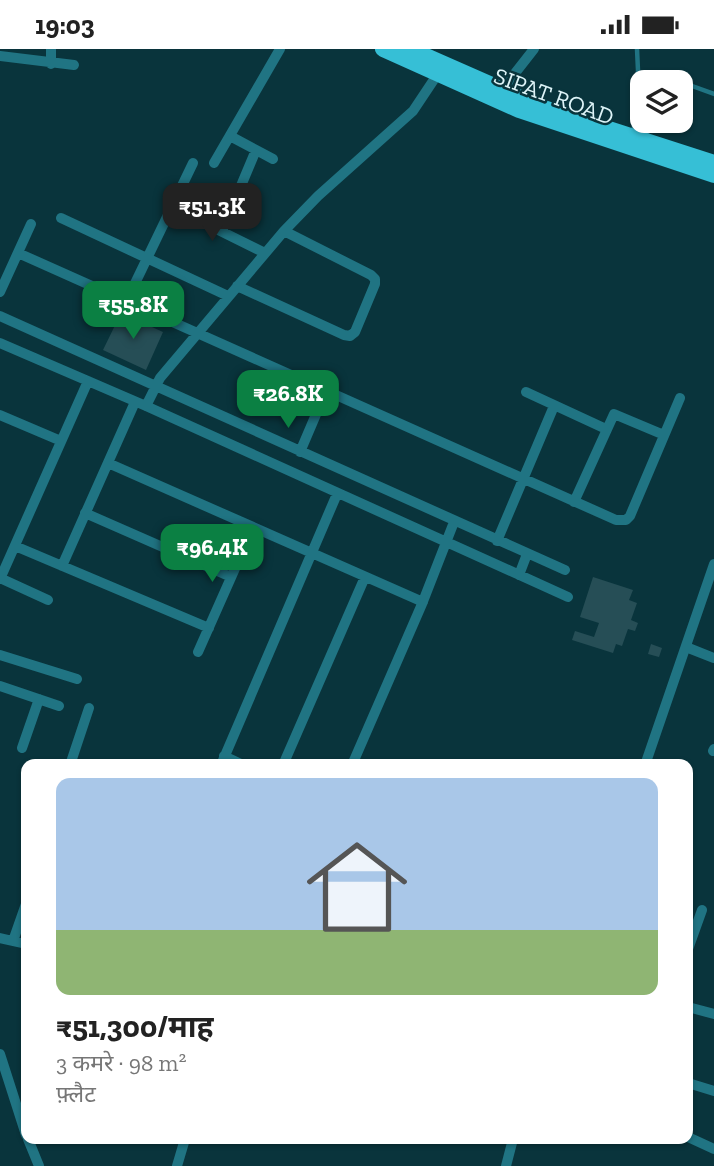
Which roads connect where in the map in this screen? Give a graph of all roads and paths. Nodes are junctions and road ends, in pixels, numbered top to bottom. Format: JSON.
{"nodes":[{"id":1,"x":51,"y":49,"type":"edge"},
{"id":2,"x":280,"y":49,"type":"edge"},
{"id":3,"x":383,"y":49,"type":"edge"},
{"id":4,"x":410,"y":49,"type":"edge"},
{"id":5,"x":534,"y":49,"type":"edge"},
{"id":6,"x":637,"y":49,"type":"edge"},
{"id":7,"x":0,"y":56,"type":"edge"},
{"id":8,"x":51,"y":64,"type":"junction"},
{"id":9,"x":74,"y":65,"type":"dead end"},
{"id":10,"x":437,"y":75,"type":"junction"},
{"id":11,"x":693,"y":87,"type":"edge"},
{"id":12,"x":501,"y":91,"type":"junction"},
{"id":13,"x":714,"y":94,"type":"edge"},
{"id":14,"x":642,"y":133,"type":"edge"},
{"id":15,"x":230,"y":136,"type":"junction"},
{"id":16,"x":639,"y":137,"type":"junction"},
{"id":17,"x":256,"y":150,"type":"junction"},
{"id":18,"x":273,"y":159,"type":"dead end"},
{"id":19,"x":193,"y":163,"type":"dead end"},
{"id":20,"x":214,"y":163,"type":"dead end"},
{"id":21,"x":714,"y":163,"type":"edge"},
{"id":22,"x":714,"y":175,"type":"edge"},
{"id":23,"x":172,"y":207,"type":"junction"},
{"id":24,"x":61,"y":218,"type":"dead end"},
{"id":25,"x":31,"y":225,"type":"dead end"},
{"id":26,"x":222,"y":231,"type":"junction"},
{"id":27,"x":284,"y":231,"type":"junction"},
{"id":28,"x":18,"y":253,"type":"junction"},
{"id":29,"x":265,"y":253,"type":"junction"},
{"id":30,"x":148,"y":258,"type":"junction"},
{"id":31,"x":237,"y":286,"type":"junction"},
{"id":32,"x":0,"y":292,"type":"edge"},
{"id":33,"x":228,"y":296,"type":"junction"},
{"id":34,"x":126,"y":302,"type":"junction"},
{"id":35,"x":0,"y":316,"type":"edge"},
{"id":36,"x":197,"y":334,"type":"junction"},
{"id":37,"x":0,"y":343,"type":"edge"},
{"id":38,"x":88,"y":381,"type":"junction"},
{"id":39,"x":155,"y":387,"type":"junction"},
{"id":40,"x":326,"y":391,"type":"junction"},
{"id":41,"x":526,"y":393,"type":"dead end"},
{"id":42,"x":680,"y":398,"type":"dead end"},
{"id":43,"x":140,"y":404,"type":"junction"},
{"id":44,"x":554,"y":405,"type":"junction"},
{"id":45,"x":0,"y":415,"type":"edge"},
{"id":46,"x":606,"y":429,"type":"junction"},
{"id":47,"x":664,"y":435,"type":"junction"},
{"id":48,"x":61,"y":441,"type":"junction"},
{"id":49,"x":300,"y":452,"type":"junction"},
{"id":50,"x":108,"y":463,"type":"junction"},
{"id":51,"x":523,"y":479,"type":"junction"},
{"id":52,"x":337,"y":494,"type":"junction"},
{"id":53,"x":573,"y":502,"type":"junction"},
{"id":54,"x":85,"y":513,"type":"junction"},
{"id":55,"x":454,"y":522,"type":"junction"},
{"id":56,"x":253,"y":528,"type":"junction"},
{"id":57,"x":497,"y":541,"type":"junction"},
{"id":58,"x":447,"y":543,"type":"junction"},
{"id":59,"x":15,"y":546,"type":"junction"},
{"id":60,"x":312,"y":554,"type":"junction"},
{"id":61,"x":527,"y":554,"type":"junction"},
{"id":62,"x":714,"y":564,"type":"edge"},
{"id":63,"x":62,"y":566,"type":"junction"},
{"id":64,"x":565,"y":570,"type":"dead end"},
{"id":65,"x":519,"y":575,"type":"junction"},
{"id":66,"x":232,"y":577,"type":"junction"},
{"id":67,"x":365,"y":577,"type":"junction"},
{"id":68,"x":0,"y":579,"type":"edge"},
{"id":69,"x":568,"y":597,"type":"dead end"},
{"id":70,"x":48,"y":600,"type":"dead end"},
{"id":71,"x":423,"y":602,"type":"junction"},
{"id":72,"x":209,"y":628,"type":"junction"},
{"id":73,"x":686,"y":647,"type":"junction"},
{"id":74,"x":198,"y":652,"type":"dead end"},
{"id":75,"x":0,"y":655,"type":"edge"},
{"id":76,"x":714,"y":658,"type":"edge"},
{"id":77,"x":77,"y":679,"type":"dead end"},
{"id":78,"x":0,"y":687,"type":"edge"},
{"id":79,"x":39,"y":699,"type":"junction"},
{"id":80,"x":59,"y":706,"type":"dead end"},
{"id":81,"x":89,"y":708,"type":"dead end"},
{"id":82,"x":22,"y":748,"type":"dead end"},
{"id":83,"x":72,"y":759,"type":"edge"},
{"id":84,"x":224,"y":759,"type":"edge"},
{"id":85,"x":286,"y":759,"type":"edge"},
{"id":86,"x":355,"y":759,"type":"edge"},
{"id":87,"x":647,"y":759,"type":"edge"},
{"id":88,"x":702,"y":910,"type":"dead end"},
{"id":89,"x":21,"y":918,"type":"edge"},
{"id":90,"x":693,"y":935,"type":"edge"},
{"id":91,"x":0,"y":938,"type":"edge"},
{"id":92,"x":13,"y":941,"type":"junction"},
{"id":93,"x":21,"y":943,"type":"edge"},
{"id":94,"x":693,"y":1008,"type":"edge"},
{"id":95,"x":714,"y":1014,"type":"edge"},
{"id":96,"x":0,"y":1054,"type":"edge"},
{"id":97,"x":693,"y":1085,"type":"edge"},
{"id":98,"x":714,"y":1091,"type":"edge"},
{"id":99,"x":21,"y":1119,"type":"edge"},
{"id":100,"x":693,"y":1139,"type":"edge"},
{"id":101,"x":30,"y":1144,"type":"edge"},
{"id":102,"x":184,"y":1144,"type":"edge"},
{"id":103,"x":512,"y":1144,"type":"edge"},
{"id":104,"x":714,"y":1149,"type":"edge"},
{"id":105,"x":39,"y":1166,"type":"edge"},
{"id":106,"x":177,"y":1166,"type":"edge"},
{"id":107,"x":506,"y":1166,"type":"edge"}],
"edges":[{"from":1,"to":8,"type":"street"},
{"from":2,"to":15,"type":"street"},
{"from":3,"to":10,"type":"highway","name":"SIPAT ROAD"},
{"from":4,"to":12,"type":"highway","name":"SIPAT ROAD"},
{"from":5,"to":12,"type":"street"},
{"from":6,"to":16,"type":"lane"},
{"from":7,"to":8,"type":"street"},
{"from":8,"to":9,"type":"street"},
{"from":10,"to":22,"type":"highway","name":"SIPAT ROAD"},
{"from":10,"to":27,"type":"street"},
{"from":11,"to":13,"type":"lane"},
{"from":12,"to":16,"type":"highway","name":"SIPAT ROAD"},
{"from":14,"to":16,"type":"lane"},
{"from":15,"to":17,"type":"street"},
{"from":15,"to":20,"type":"street"},
{"from":16,"to":21,"type":"highway","name":"SIPAT ROAD"},
{"from":17,"to":18,"type":"street"},
{"from":17,"to":26,"type":"street"},
{"from":19,"to":23,"type":"street"},
{"from":23,"to":26,"type":"street"},
{"from":23,"to":30,"type":"street"},
{"from":24,"to":30,"type":"street"},
{"from":25,"to":28,"type":"street"},
{"from":26,"to":29,"type":"street"},
{"from":27,"to":29,"type":"street"},
{"from":27,"to":31,"type":"street"},
{"from":28,"to":32,"type":"street"},
{"from":28,"to":34,"type":"street"},
{"from":29,"to":31,"type":"street"},
{"from":30,"to":33,"type":"street"},
{"from":30,"to":34,"type":"street"},
{"from":31,"to":33,"type":"street"},
{"from":33,"to":36,"type":"street"},
{"from":34,"to":36,"type":"street"},
{"from":35,"to":39,"type":"street"},
{"from":36,"to":39,"type":"street"},
{"from":36,"to":40,"type":"street"},
{"from":37,"to":38,"type":"street"},
{"from":38,"to":43,"type":"street"},
{"from":38,"to":48,"type":"street"},
{"from":39,"to":43,"type":"street"},
{"from":39,"to":49,"type":"street"},
{"from":40,"to":49,"type":"street"},
{"from":40,"to":51,"type":"street"},
{"from":41,"to":44,"type":"street"},
{"from":42,"to":47,"type":"street"},
{"from":43,"to":50,"type":"street"},
{"from":43,"to":52,"type":"street"},
{"from":44,"to":46,"type":"street"},
{"from":44,"to":51,"type":"street"},
{"from":45,"to":48,"type":"street"},
{"from":46,"to":47,"type":"street"},
{"from":46,"to":53,"type":"street"},
{"from":47,"to":53,"type":"street"},
{"from":48,"to":59,"type":"street"},
{"from":49,"to":55,"type":"street"},
{"from":50,"to":54,"type":"street"},
{"from":50,"to":56,"type":"street"},
{"from":51,"to":53,"type":"street"},
{"from":51,"to":57,"type":"street"},
{"from":52,"to":58,"type":"street"},
{"from":52,"to":60,"type":"street"},
{"from":54,"to":63,"type":"street"},
{"from":54,"to":66,"type":"street"},
{"from":55,"to":57,"type":"street"},
{"from":55,"to":58,"type":"street"},
{"from":56,"to":60,"type":"street"},
{"from":56,"to":66,"type":"street"},
{"from":57,"to":61,"type":"street"},
{"from":58,"to":65,"type":"street"},
{"from":58,"to":71,"type":"street"},
{"from":59,"to":63,"type":"street"},
{"from":59,"to":68,"type":"street"},
{"from":60,"to":67,"type":"street"},
{"from":60,"to":84,"type":"street"},
{"from":61,"to":64,"type":"street"},
{"from":61,"to":65,"type":"street"},
{"from":62,"to":73,"type":"street"},
{"from":63,"to":72,"type":"street"},
{"from":65,"to":69,"type":"street"},
{"from":66,"to":72,"type":"street"},
{"from":67,"to":71,"type":"street"},
{"from":67,"to":85,"type":"street"},
{"from":68,"to":70,"type":"street"},
{"from":71,"to":86,"type":"street"},
{"from":72,"to":74,"type":"street"},
{"from":73,"to":76,"type":"street"},
{"from":73,"to":87,"type":"street"},
{"from":75,"to":77,"type":"street"},
{"from":78,"to":79,"type":"street"},
{"from":79,"to":80,"type":"street"},
{"from":79,"to":82,"type":"street"},
{"from":81,"to":83,"type":"street"},
{"from":88,"to":90,"type":"street"},
{"from":89,"to":92,"type":"street"},
{"from":91,"to":92,"type":"street"},
{"from":92,"to":93,"type":"street"},
{"from":94,"to":95,"type":"street"},
{"from":96,"to":99,"type":"street"},
{"from":97,"to":98,"type":"street"},
{"from":100,"to":104,"type":"street"},
{"from":101,"to":105,"type":"street"},
{"from":102,"to":106,"type":"street"},
{"from":103,"to":107,"type":"street"}]}
